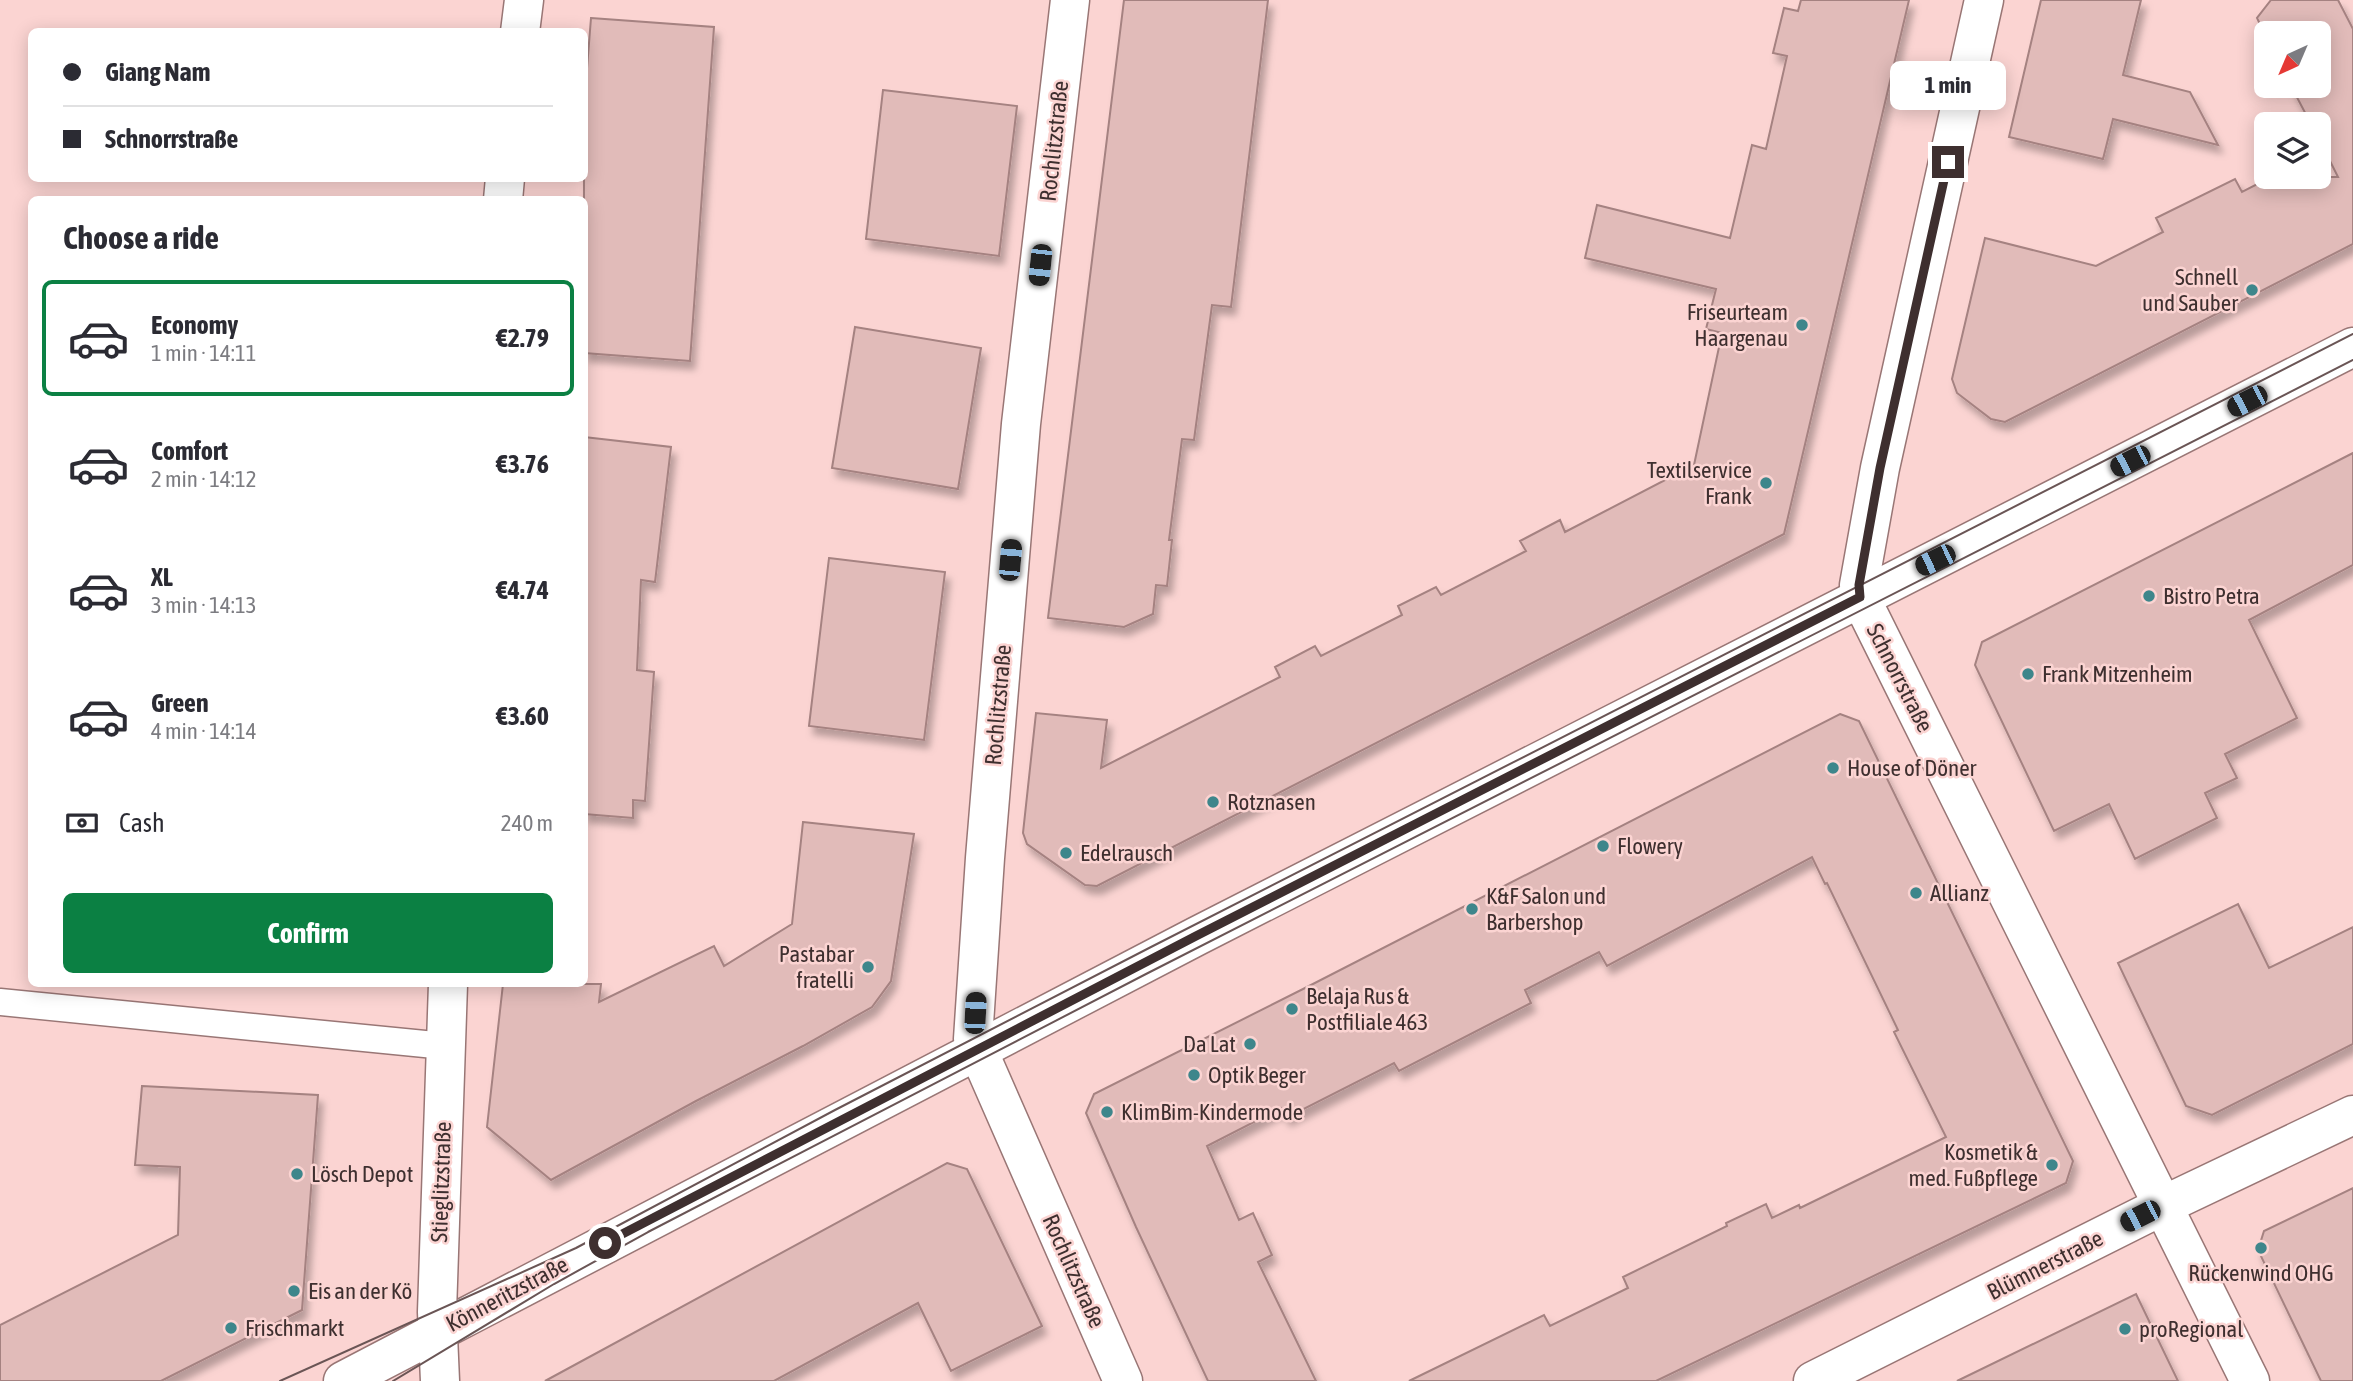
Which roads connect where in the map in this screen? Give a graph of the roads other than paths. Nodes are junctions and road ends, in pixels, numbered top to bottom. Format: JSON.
{"nodes":[{"id":1,"x":524,"y":0,"type":"edge"},
{"id":2,"x":1070,"y":0,"type":"edge"},
{"id":3,"x":1984,"y":0,"type":"edge"},
{"id":4,"x":520,"y":28,"type":"edge"},
{"id":5,"x":2353,"y":347,"type":"edge"},
{"id":6,"x":1860,"y":597,"type":"junction"},
{"id":7,"x":448,"y":987,"type":"edge"},
{"id":8,"x":0,"y":1002,"type":"edge"},
{"id":9,"x":444,"y":1046,"type":"junction"},
{"id":10,"x":977,"y":1051,"type":"junction"},
{"id":11,"x":2353,"y":1115,"type":"edge"},
{"id":12,"x":2164,"y":1205,"type":"junction"},
{"id":13,"x":437,"y":1331,"type":"junction"},
{"id":14,"x":1119,"y":1371,"type":"edge"},
{"id":15,"x":343,"y":1381,"type":"edge"},
{"id":16,"x":440,"y":1381,"type":"edge"},
{"id":17,"x":1813,"y":1381,"type":"edge"},
{"id":18,"x":2250,"y":1381,"type":"edge"}],
"edges":[{"from":1,"to":4,"type":"street"},
{"from":2,"to":10,"type":"street","name":"Rochlitzstraße"},
{"from":3,"to":6,"type":"street","name":"Schnorrstraße"},
{"from":5,"to":6,"type":"street","name":"Könneritzstraße"},
{"from":6,"to":10,"type":"street","name":"Könneritzstraße"},
{"from":6,"to":12,"type":"street","name":"Schnorrstraße"},
{"from":7,"to":9,"type":"street","name":"Stieglitzstraße"},
{"from":8,"to":9,"type":"lane"},
{"from":9,"to":13,"type":"street","name":"Stieglitzstraße"},
{"from":10,"to":13,"type":"street","name":"Könneritzstraße"},
{"from":10,"to":14,"type":"street","name":"Rochlitzstraße"},
{"from":11,"to":12,"type":"street","name":"Blümnerstraße"},
{"from":12,"to":17,"type":"street","name":"Blümnerstraße"},
{"from":12,"to":18,"type":"street","name":"Schnorrstraße"},
{"from":13,"to":15,"type":"street","name":"Könneritzstraße"},
{"from":13,"to":16,"type":"street","name":"Stieglitzstraße"}]}
